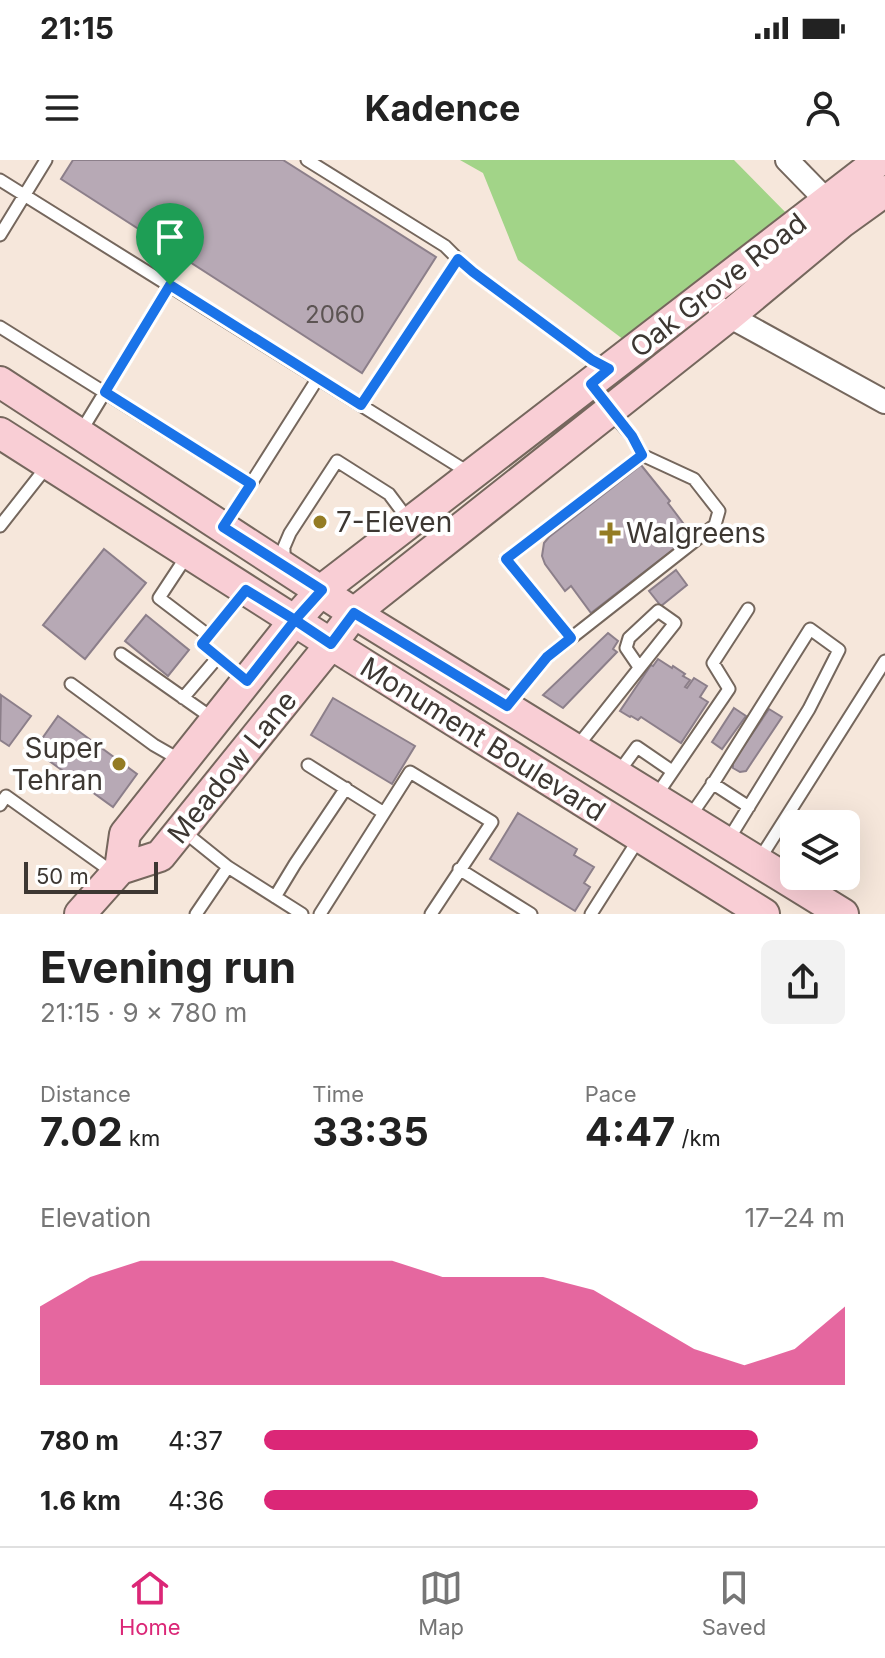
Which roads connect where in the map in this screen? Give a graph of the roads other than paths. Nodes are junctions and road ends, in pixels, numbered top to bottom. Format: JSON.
{"nodes":[{"id":1,"x":46,"y":160,"type":"edge"},
{"id":2,"x":307,"y":160,"type":"edge"},
{"id":3,"x":787,"y":160,"type":"edge"},
{"id":4,"x":880,"y":160,"type":"edge"},
{"id":5,"x":0,"y":180,"type":"edge"},
{"id":6,"x":885,"y":191,"type":"edge"},
{"id":7,"x":25,"y":194,"type":"junction"},
{"id":8,"x":826,"y":200,"type":"junction"},
{"id":9,"x":4,"y":218,"type":"edge"},
{"id":10,"x":0,"y":235,"type":"edge"},
{"id":11,"x":458,"y":259,"type":"junction"},
{"id":12,"x":170,"y":285,"type":"junction"},
{"id":13,"x":706,"y":295,"type":"junction"},
{"id":14,"x":729,"y":316,"type":"junction"},
{"id":15,"x":0,"y":327,"type":"edge"},
{"id":16,"x":318,"y":378,"type":"junction"},
{"id":17,"x":0,"y":382,"type":"edge"},
{"id":18,"x":602,"y":391,"type":"junction"},
{"id":19,"x":105,"y":392,"type":"junction"},
{"id":20,"x":885,"y":402,"type":"edge"},
{"id":21,"x":361,"y":405,"type":"junction"},
{"id":22,"x":0,"y":433,"type":"edge"},
{"id":23,"x":80,"y":433,"type":"junction"},
{"id":24,"x":642,"y":455,"type":"junction"},
{"id":25,"x":48,"y":465,"type":"junction"},
{"id":26,"x":472,"y":475,"type":"junction"},
{"id":27,"x":251,"y":484,"type":"junction"},
{"id":28,"x":410,"y":522,"type":"junction"},
{"id":29,"x":0,"y":526,"type":"edge"},
{"id":30,"x":223,"y":527,"type":"junction"},
{"id":31,"x":188,"y":554,"type":"junction"},
{"id":32,"x":284,"y":566,"type":"junction"},
{"id":33,"x":246,"y":590,"type":"junction"},
{"id":34,"x":322,"y":590,"type":"junction"},
{"id":35,"x":748,"y":609,"type":"dead end"},
{"id":36,"x":354,"y":613,"type":"junction"},
{"id":37,"x":295,"y":620,"type":"junction"},
{"id":38,"x":209,"y":636,"type":"junction"},
{"id":39,"x":571,"y":638,"type":"junction"},
{"id":40,"x":331,"y":644,"type":"junction"},
{"id":41,"x":121,"y":654,"type":"dead end"},
{"id":42,"x":218,"y":657,"type":"junction"},
{"id":43,"x":885,"y":661,"type":"edge"},
{"id":44,"x":639,"y":667,"type":"junction"},
{"id":45,"x":247,"y":681,"type":"junction"},
{"id":46,"x":71,"y":684,"type":"dead end"},
{"id":47,"x":183,"y":698,"type":"junction"},
{"id":48,"x":507,"y":706,"type":"junction"},
{"id":49,"x":215,"y":721,"type":"junction"},
{"id":50,"x":576,"y":749,"type":"junction"},
{"id":51,"x":183,"y":762,"type":"junction"},
{"id":52,"x":308,"y":765,"type":"dead end"},
{"id":53,"x":672,"y":771,"type":"junction"},
{"id":54,"x":617,"y":774,"type":"junction"},
{"id":55,"x":712,"y":783,"type":"junction"},
{"id":56,"x":346,"y":788,"type":"junction"},
{"id":57,"x":655,"y":797,"type":"junction"},
{"id":58,"x":0,"y":805,"type":"edge"},
{"id":59,"x":749,"y":807,"type":"junction"},
{"id":60,"x":384,"y":813,"type":"junction"},
{"id":61,"x":688,"y":818,"type":"junction"},
{"id":62,"x":182,"y":830,"type":"junction"},
{"id":63,"x":640,"y":836,"type":"junction"},
{"id":64,"x":727,"y":842,"type":"junction"},
{"id":65,"x":766,"y":866,"type":"junction"},
{"id":66,"x":228,"y":867,"type":"junction"},
{"id":67,"x":459,"y":869,"type":"junction"},
{"id":68,"x":118,"y":872,"type":"junction"},
{"id":69,"x":275,"y":897,"type":"junction"},
{"id":70,"x":80,"y":914,"type":"edge"},
{"id":71,"x":196,"y":914,"type":"edge"},
{"id":72,"x":302,"y":914,"type":"edge"},
{"id":73,"x":320,"y":914,"type":"edge"},
{"id":74,"x":431,"y":914,"type":"edge"},
{"id":75,"x":531,"y":914,"type":"edge"},
{"id":76,"x":591,"y":914,"type":"edge"},
{"id":77,"x":764,"y":914,"type":"edge"},
{"id":78,"x":843,"y":914,"type":"edge"}],
"edges":[{"from":1,"to":7,"type":"lane"},
{"from":2,"to":11,"type":"lane"},
{"from":3,"to":8,"type":"street"},
{"from":4,"to":8,"type":"main road","name":"Oak Grove Road"},
{"from":5,"to":7,"type":"lane"},
{"from":6,"to":14,"type":"main road","name":"Oak Grove Road"},
{"from":7,"to":9,"type":"lane"},
{"from":7,"to":12,"type":"lane"},
{"from":8,"to":13,"type":"main road","name":"Oak Grove Road"},
{"from":9,"to":10,"type":"lane"},
{"from":11,"to":18,"type":"lane"},
{"from":11,"to":21,"type":"lane"},
{"from":12,"to":16,"type":"lane"},
{"from":12,"to":19,"type":"lane"},
{"from":13,"to":14,"type":"street"},
{"from":13,"to":18,"type":"main road","name":"Oak Grove Road"},
{"from":14,"to":18,"type":"main road","name":"Oak Grove Road"},
{"from":14,"to":20,"type":"street"},
{"from":15,"to":19,"type":"lane"},
{"from":16,"to":21,"type":"lane"},
{"from":16,"to":27,"type":"lane"},
{"from":17,"to":23,"type":"main road","name":"Monument Boulevard"},
{"from":18,"to":24,"type":"lane"},
{"from":18,"to":26,"type":"main road","name":"Oak Grove Road"},
{"from":18,"to":36,"type":"main road","name":"Oak Grove Road"},
{"from":19,"to":23,"type":"lane"},
{"from":19,"to":27,"type":"lane"},
{"from":21,"to":26,"type":"lane"},
{"from":22,"to":25,"type":"main road","name":"Monument Boulevard"},
{"from":23,"to":30,"type":"main road","name":"Monument Boulevard"},
{"from":24,"to":39,"type":"lane"},
{"from":24,"to":39,"type":"lane"},
{"from":25,"to":29,"type":"lane"},
{"from":25,"to":31,"type":"main road","name":"Monument Boulevard"},
{"from":26,"to":28,"type":"main road","name":"Oak Grove Road"},
{"from":27,"to":30,"type":"lane"},
{"from":28,"to":32,"type":"lane"},
{"from":28,"to":34,"type":"main road","name":"Oak Grove Road"},
{"from":30,"to":32,"type":"main road","name":"Monument Boulevard"},
{"from":31,"to":33,"type":"main road","name":"Monument Boulevard"},
{"from":31,"to":38,"type":"lane"},
{"from":32,"to":34,"type":"main road","name":"Monument Boulevard"},
{"from":33,"to":37,"type":"main road","name":"Monument Boulevard"},
{"from":33,"to":38,"type":"lane"},
{"from":34,"to":36,"type":"main road","name":"Monument Boulevard"},
{"from":34,"to":37,"type":"main road","name":"Oak Grove Road"},
{"from":35,"to":53,"type":"lane"},
{"from":36,"to":40,"type":"main road","name":"Oak Grove Road"},
{"from":36,"to":48,"type":"main road","name":"Monument Boulevard"},
{"from":37,"to":40,"type":"main road","name":"Monument Boulevard"},
{"from":37,"to":45,"type":"main road","name":"Meadow Lane"},
{"from":38,"to":42,"type":"lane"},
{"from":39,"to":48,"type":"lane"},
{"from":40,"to":62,"type":"main road","name":"Meadow Lane"},
{"from":40,"to":63,"type":"main road","name":"Monument Boulevard"},
{"from":41,"to":47,"type":"lane"},
{"from":42,"to":45,"type":"lane"},
{"from":42,"to":47,"type":"lane"},
{"from":43,"to":65,"type":"lane"},
{"from":44,"to":44,"type":"lane"},
{"from":44,"to":50,"type":"lane"},
{"from":45,"to":49,"type":"main road","name":"Meadow Lane"},
{"from":46,"to":51,"type":"lane"},
{"from":47,"to":49,"type":"lane"},
{"from":48,"to":50,"type":"main road","name":"Monument Boulevard"},
{"from":49,"to":51,"type":"main road","name":"Meadow Lane"},
{"from":50,"to":54,"type":"main road","name":"Monument Boulevard"},
{"from":51,"to":68,"type":"main road","name":"Meadow Lane"},
{"from":52,"to":56,"type":"lane"},
{"from":53,"to":54,"type":"lane"},
{"from":53,"to":57,"type":"lane"},
{"from":54,"to":57,"type":"main road","name":"Monument Boulevard"},
{"from":55,"to":59,"type":"lane"},
{"from":55,"to":59,"type":"lane"},
{"from":55,"to":61,"type":"lane"},
{"from":56,"to":60,"type":"lane"},
{"from":56,"to":69,"type":"lane"},
{"from":57,"to":61,"type":"main road","name":"Monument Boulevard"},
{"from":58,"to":68,"type":"lane"},
{"from":59,"to":64,"type":"lane"},
{"from":60,"to":67,"type":"lane"},
{"from":60,"to":73,"type":"lane"},
{"from":61,"to":64,"type":"main road","name":"Monument Boulevard"},
{"from":62,"to":66,"type":"lane"},
{"from":62,"to":68,"type":"main road","name":"Meadow Lane"},
{"from":63,"to":65,"type":"main road"},
{"from":63,"to":76,"type":"lane"},
{"from":63,"to":77,"type":"main road","name":"Monument Boulevard"},
{"from":64,"to":65,"type":"main road","name":"Monument Boulevard"},
{"from":65,"to":78,"type":"main road","name":"Monument Boulevard"},
{"from":66,"to":69,"type":"lane"},
{"from":66,"to":71,"type":"lane"},
{"from":67,"to":74,"type":"lane"},
{"from":67,"to":75,"type":"lane"},
{"from":68,"to":70,"type":"main road"},
{"from":69,"to":72,"type":"lane"}]}
